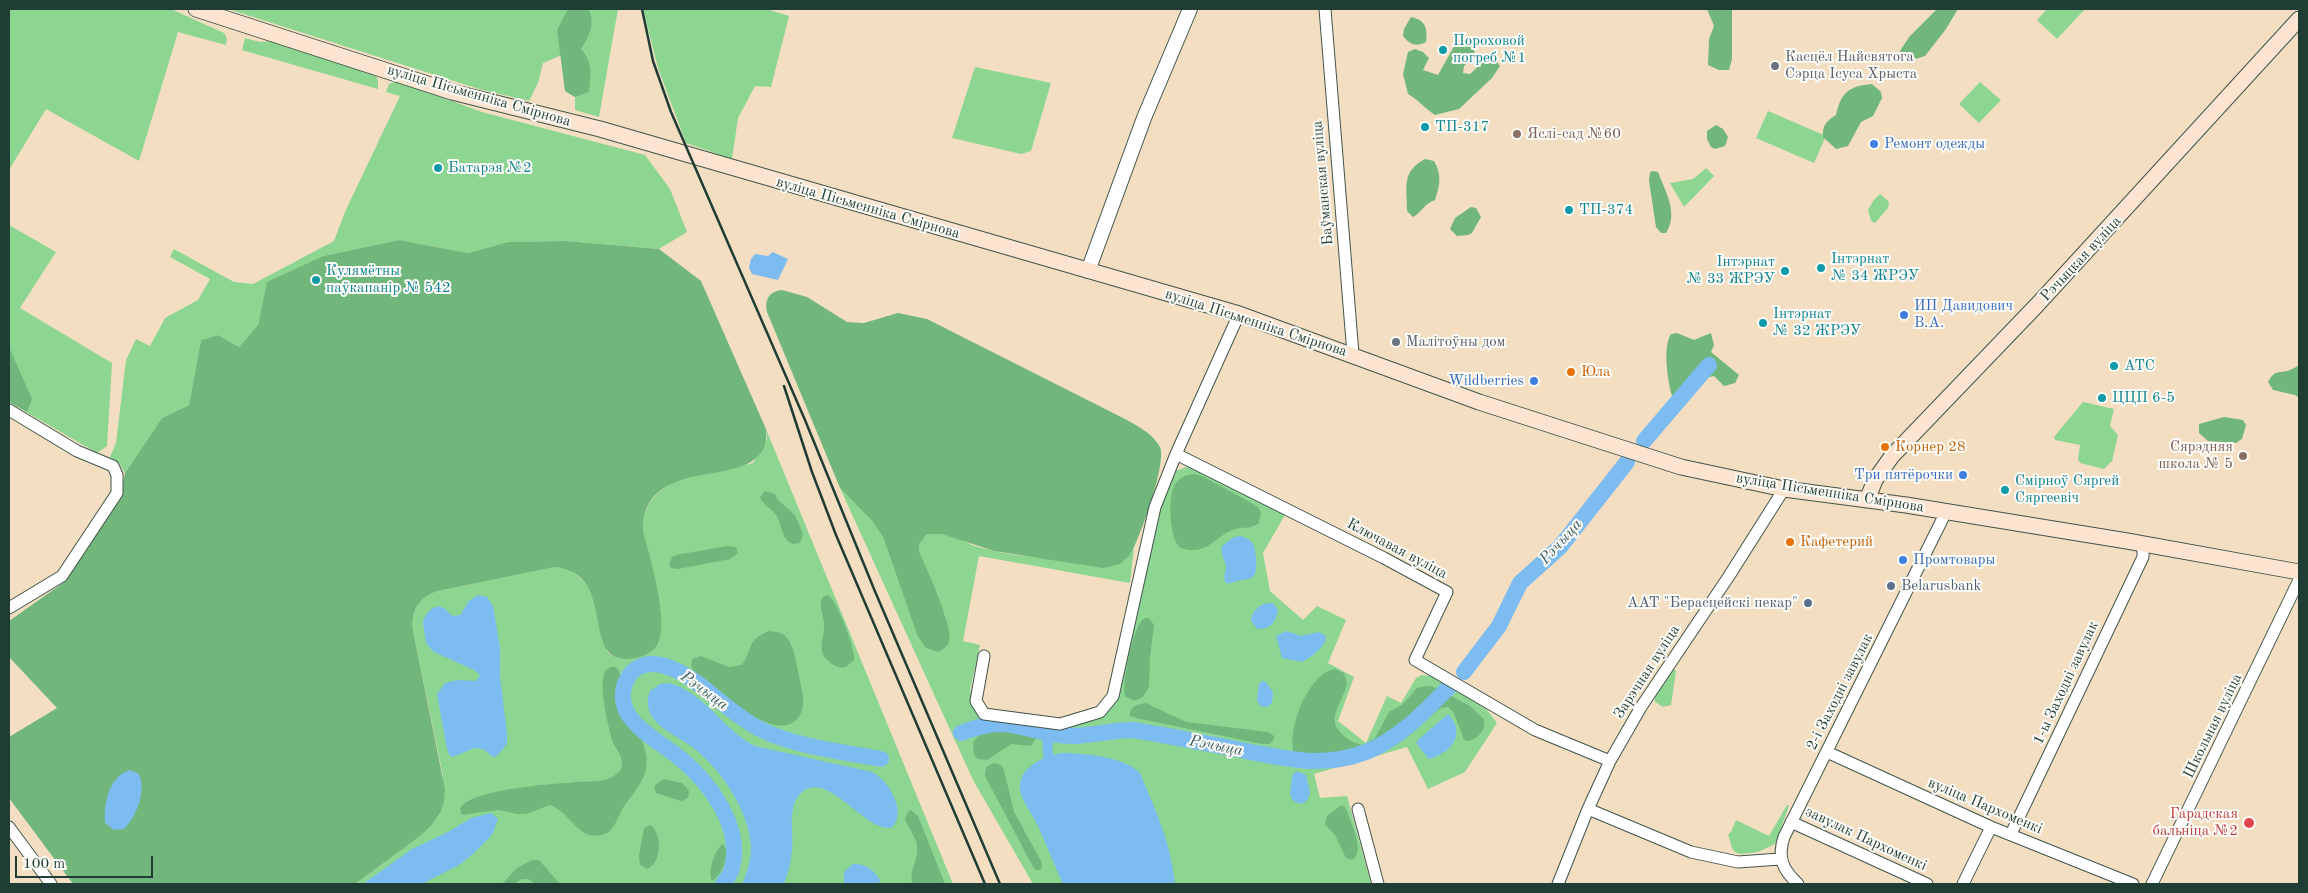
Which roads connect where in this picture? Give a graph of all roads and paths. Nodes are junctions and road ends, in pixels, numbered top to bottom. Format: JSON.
{"nodes":[{"id":1,"x":196,"y":9,"type":"edge"},
{"id":2,"x":1190,"y":9,"type":"edge"},
{"id":3,"x":1325,"y":9,"type":"edge"},
{"id":4,"x":2299,"y":20,"type":"edge"},
{"id":5,"x":1088,"y":271,"type":"junction"},
{"id":6,"x":1239,"y":314,"type":"junction"},
{"id":7,"x":1353,"y":354,"type":"junction"},
{"id":8,"x":9,"y":410,"type":"edge"},
{"id":9,"x":1176,"y":454,"type":"junction"},
{"id":10,"x":1784,"y":489,"type":"junction"},
{"id":11,"x":1867,"y":500,"type":"junction"},
{"id":12,"x":1946,"y":512,"type":"junction"},
{"id":13,"x":2143,"y":544,"type":"junction"},
{"id":14,"x":2299,"y":572,"type":"edge"},
{"id":15,"x":2299,"y":580,"type":"edge"},
{"id":16,"x":9,"y":608,"type":"edge"},
{"id":17,"x":984,"y":656,"type":"dead end"},
{"id":18,"x":1827,"y":752,"type":"junction"},
{"id":19,"x":1610,"y":761,"type":"junction"},
{"id":20,"x":1358,"y":809,"type":"dead end"},
{"id":21,"x":1588,"y":809,"type":"junction"},
{"id":22,"x":1791,"y":822,"type":"junction"},
{"id":23,"x":1991,"y":826,"type":"junction"},
{"id":24,"x":9,"y":827,"type":"edge"},
{"id":25,"x":2011,"y":834,"type":"junction"},
{"id":26,"x":1780,"y":859,"type":"junction"},
{"id":27,"x":51,"y":884,"type":"edge"},
{"id":28,"x":1378,"y":884,"type":"edge"},
{"id":29,"x":1558,"y":884,"type":"edge"},
{"id":30,"x":1798,"y":884,"type":"edge"},
{"id":31,"x":1927,"y":884,"type":"edge"},
{"id":32,"x":1963,"y":884,"type":"edge"},
{"id":33,"x":2133,"y":884,"type":"edge"},
{"id":34,"x":2152,"y":884,"type":"edge"}],
"edges":[{"from":1,"to":5,"type":"main road","name":"вуліца Пісьменніка Смірнова"},
{"from":2,"to":5,"type":"street"},
{"from":3,"to":7,"type":"street","name":"Баўманская вуліца"},
{"from":4,"to":11,"type":"main road","name":"Рэчыцкая вуліца"},
{"from":5,"to":6,"type":"main road","name":"вуліца Пісьменніка Смірнова"},
{"from":6,"to":7,"type":"main road","name":"вуліца Пісьменніка Смірнова"},
{"from":6,"to":9,"type":"street"},
{"from":7,"to":10,"type":"main road","name":"вуліца Пісьменніка Смірнова"},
{"from":8,"to":16,"type":"street"},
{"from":9,"to":17,"type":"street"},
{"from":9,"to":19,"type":"street","name":"Ключавая вуліца"},
{"from":10,"to":11,"type":"main road","name":"вуліца Пісьменніка Смірнова"},
{"from":10,"to":19,"type":"street","name":"Зарэчная вуліца"},
{"from":11,"to":12,"type":"main road","name":"вуліца Пісьменніка Смірнова"},
{"from":12,"to":13,"type":"main road","name":"вуліца Пісьменніка Смірнова"},
{"from":12,"to":18,"type":"street","name":"2-і Заходні завулак"},
{"from":13,"to":14,"type":"main road","name":"вуліца Пісьменніка Смірнова"},
{"from":13,"to":25,"type":"street","name":"1-ы Заходні завулак"},
{"from":15,"to":34,"type":"street","name":"Школьная вуліца"},
{"from":18,"to":22,"type":"street","name":"2-і Заходні завулак"},
{"from":18,"to":23,"type":"street","name":"вуліца Пархоменкі"},
{"from":19,"to":21,"type":"street","name":"Зарэчная вуліца"},
{"from":20,"to":28,"type":"street"},
{"from":21,"to":26,"type":"street"},
{"from":21,"to":29,"type":"street","name":"Зарэчная вуліца"},
{"from":22,"to":26,"type":"street","name":"2-і Заходні завулак"},
{"from":22,"to":31,"type":"street","name":"завулак Пархоменкі"},
{"from":23,"to":25,"type":"street","name":"вуліца Пархоменкі"},
{"from":23,"to":32,"type":"street"},
{"from":24,"to":27,"type":"street"},
{"from":25,"to":33,"type":"street","name":"вуліца Пархоменкі"},
{"from":26,"to":30,"type":"street"}]}
